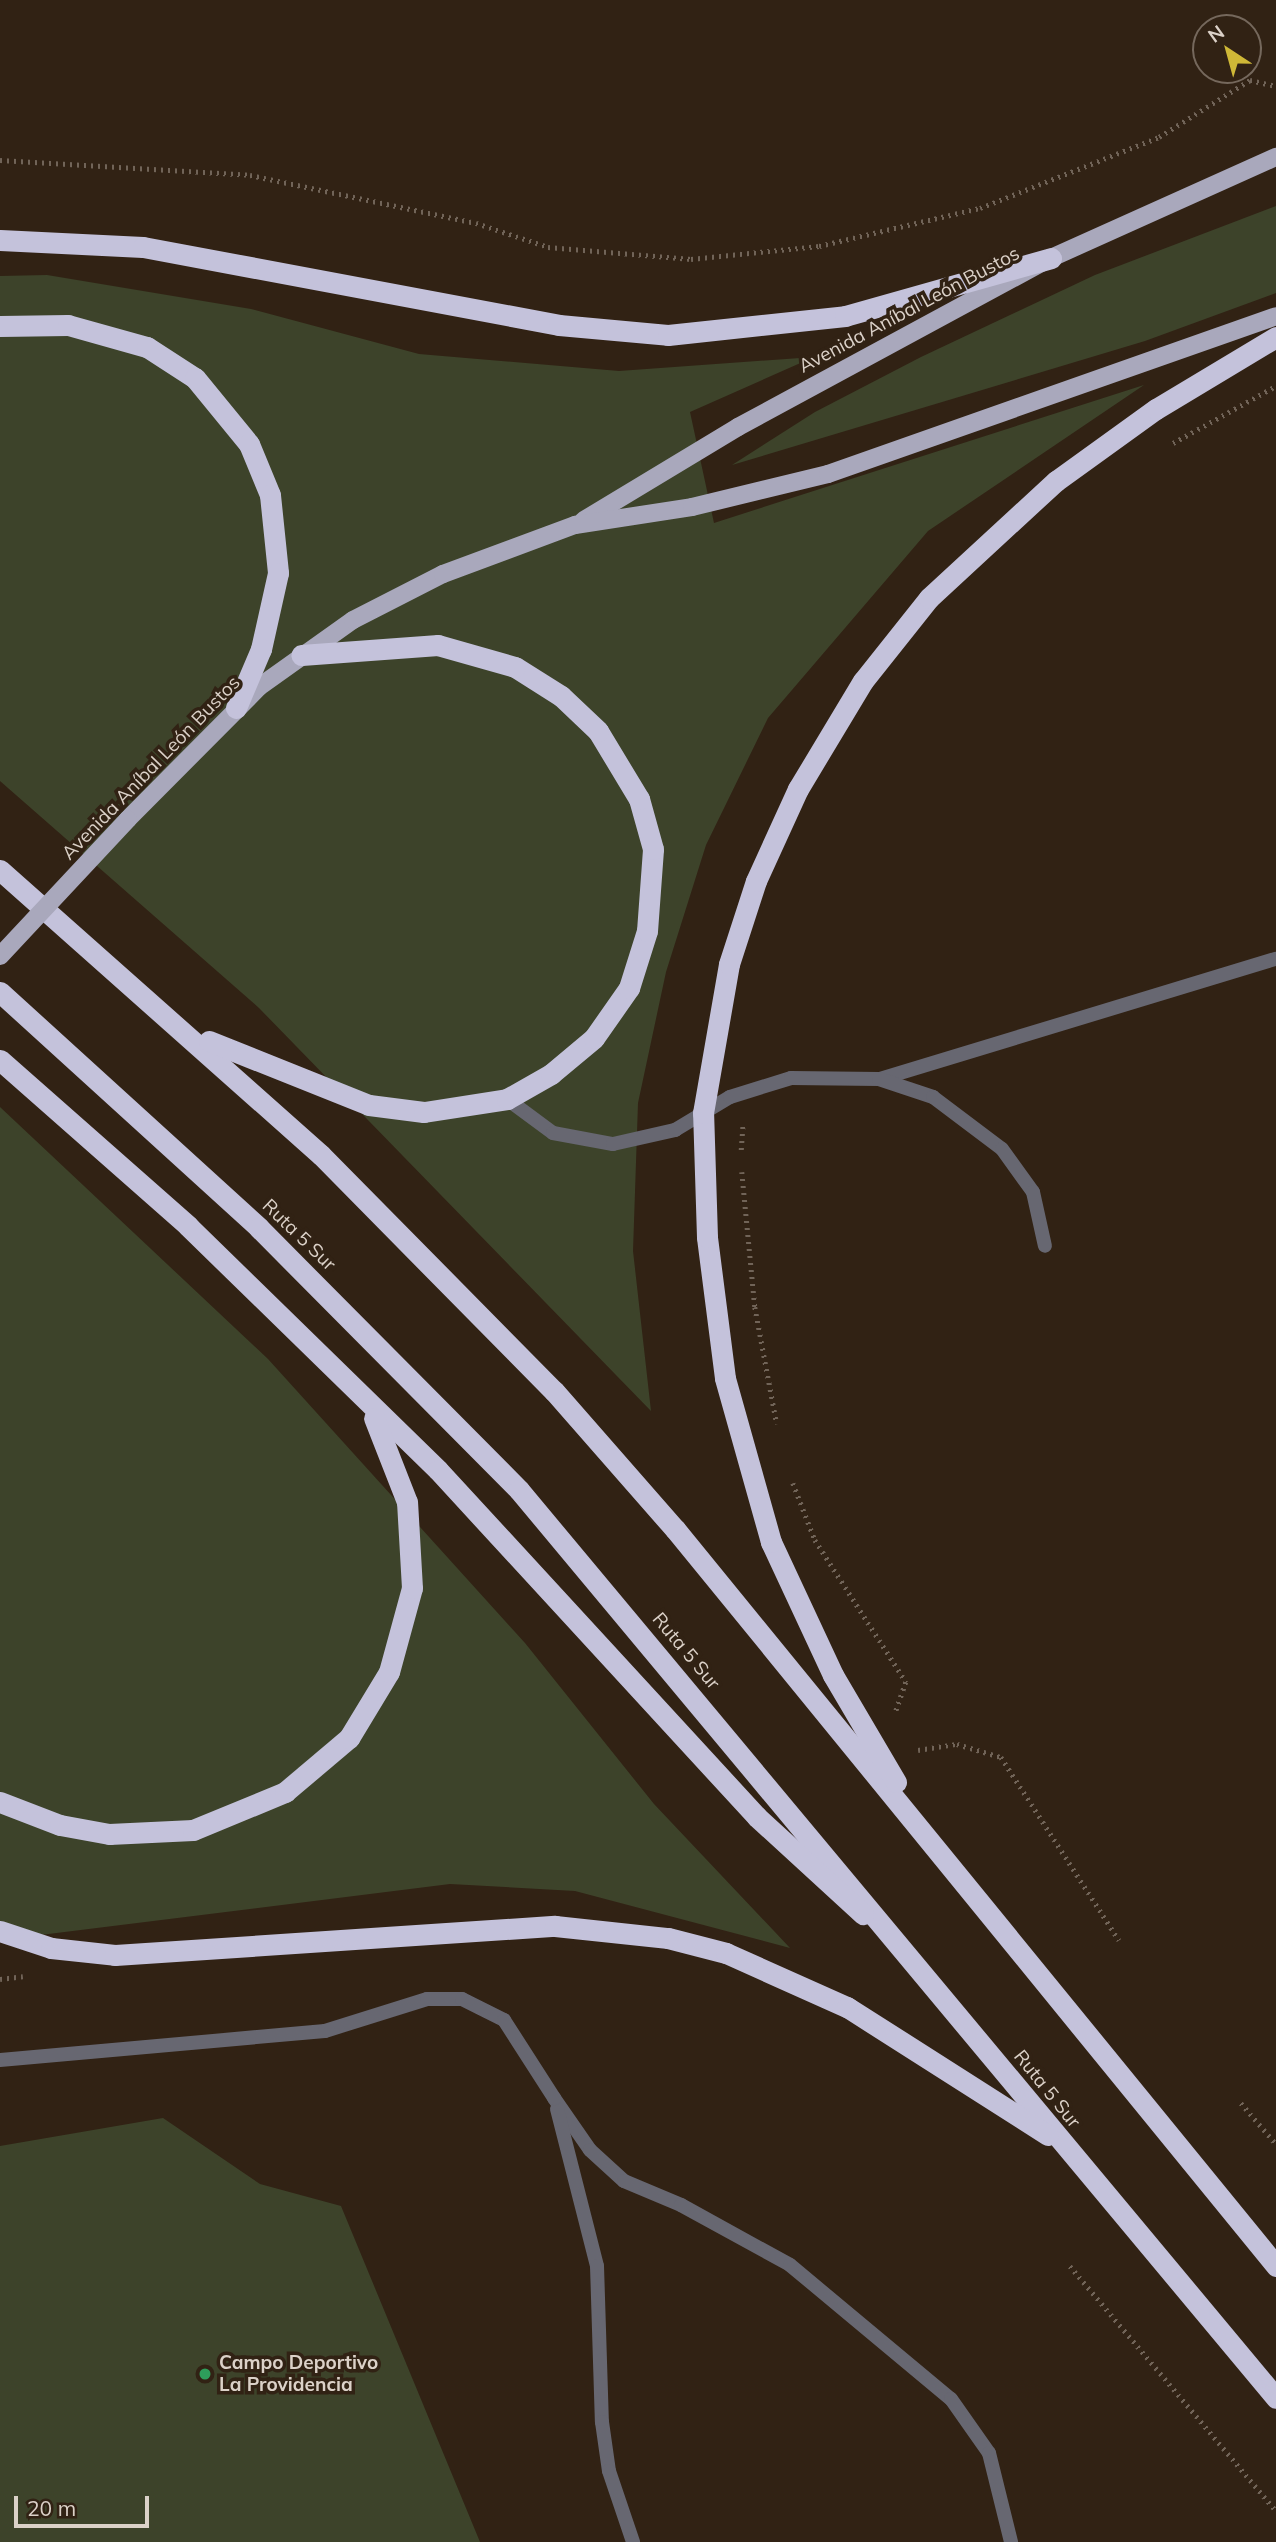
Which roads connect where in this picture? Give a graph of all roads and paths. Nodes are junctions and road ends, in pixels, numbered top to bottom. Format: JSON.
{"nodes":[{"id":1,"x":1276,"y":86,"type":"edge"},
{"id":2,"x":1276,"y":157,"type":"edge"},
{"id":3,"x":0,"y":160,"type":"edge"},
{"id":4,"x":0,"y":240,"type":"edge"},
{"id":5,"x":1051,"y":258,"type":"junction"},
{"id":6,"x":1276,"y":316,"type":"edge"},
{"id":7,"x":0,"y":326,"type":"edge"},
{"id":8,"x":1276,"y":337,"type":"edge"},
{"id":9,"x":1276,"y":386,"type":"edge"},
{"id":10,"x":1165,"y":448,"type":"dead end"},
{"id":11,"x":575,"y":525,"type":"junction"},
{"id":12,"x":301,"y":655,"type":"junction"},
{"id":13,"x":236,"y":708,"type":"junction"},
{"id":14,"x":0,"y":870,"type":"edge"},
{"id":15,"x":0,"y":956,"type":"edge"},
{"id":16,"x":1276,"y":959,"type":"edge"},
{"id":17,"x":0,"y":992,"type":"edge"},
{"id":18,"x":184,"y":1028,"type":"junction"},
{"id":19,"x":0,"y":1060,"type":"edge"},
{"id":20,"x":879,"y":1079,"type":"junction"},
{"id":21,"x":746,"y":1092,"type":"junction"},
{"id":22,"x":507,"y":1099,"type":"junction"},
{"id":23,"x":703,"y":1113,"type":"junction"},
{"id":24,"x":1045,"y":1246,"type":"dead end"},
{"id":25,"x":356,"y":1390,"type":"junction"},
{"id":26,"x":778,"y":1429,"type":"dead end"},
{"id":27,"x":791,"y":1475,"type":"dead end"},
{"id":28,"x":880,"y":1756,"type":"junction"},
{"id":29,"x":0,"y":1802,"type":"edge"},
{"id":30,"x":945,"y":1861,"type":"junction"},
{"id":31,"x":0,"y":1931,"type":"edge"},
{"id":32,"x":895,"y":1937,"type":"junction"},
{"id":33,"x":1119,"y":1940,"type":"dead end"},
{"id":34,"x":0,"y":2060,"type":"edge"},
{"id":35,"x":554,"y":2098,"type":"junction"},
{"id":36,"x":1241,"y":2103,"type":"dead end"},
{"id":37,"x":1063,"y":2144,"type":"junction"},
{"id":38,"x":1276,"y":2144,"type":"edge"},
{"id":39,"x":1070,"y":2266,"type":"dead end"},
{"id":40,"x":1276,"y":2266,"type":"edge"},
{"id":41,"x":1276,"y":2398,"type":"edge"},
{"id":42,"x":1276,"y":2511,"type":"edge"},
{"id":43,"x":633,"y":2542,"type":"edge"},
{"id":44,"x":1011,"y":2542,"type":"edge"}],
"edges":[{"from":1,"to":3,"type":"path"},
{"from":2,"to":5,"type":"main road","name":"Avenida Aníbal León Bustos"},
{"from":4,"to":5,"type":"highway"},
{"from":5,"to":11,"type":"main road","name":"Avenida Aníbal León Bustos"},
{"from":6,"to":11,"type":"main road","name":"Avenida Aníbal León Bustos"},
{"from":7,"to":13,"type":"highway"},
{"from":8,"to":23,"type":"highway"},
{"from":9,"to":10,"type":"path"},
{"from":11,"to":12,"type":"main road","name":"Avenida Aníbal León Bustos"},
{"from":12,"to":13,"type":"main road","name":"Avenida Aníbal León Bustos"},
{"from":12,"to":22,"type":"highway"},
{"from":13,"to":15,"type":"main road","name":"Avenida Aníbal León Bustos","bridge":true},
{"from":14,"to":18,"type":"highway"},
{"from":16,"to":20,"type":"street"},
{"from":17,"to":32,"type":"highway","name":"Ruta 5 Sur"},
{"from":18,"to":22,"type":"highway"},
{"from":18,"to":30,"type":"highway"},
{"from":19,"to":25,"type":"highway"},
{"from":20,"to":21,"type":"street"},
{"from":20,"to":24,"type":"street"},
{"from":21,"to":23,"type":"street"},
{"from":21,"to":26,"type":"path"},
{"from":22,"to":23,"type":"street"},
{"from":23,"to":28,"type":"highway"},
{"from":25,"to":29,"type":"highway"},
{"from":25,"to":32,"type":"highway"},
{"from":27,"to":28,"type":"path"},
{"from":28,"to":30,"type":"highway"},
{"from":28,"to":33,"type":"path"},
{"from":30,"to":40,"type":"highway"},
{"from":31,"to":37,"type":"highway"},
{"from":32,"to":37,"type":"highway","name":"Ruta 5 Sur"},
{"from":34,"to":35,"type":"street"},
{"from":35,"to":43,"type":"street"},
{"from":35,"to":44,"type":"street"},
{"from":36,"to":38,"type":"path"},
{"from":37,"to":41,"type":"highway","name":"Ruta 5 Sur"},
{"from":39,"to":42,"type":"path"}]}
